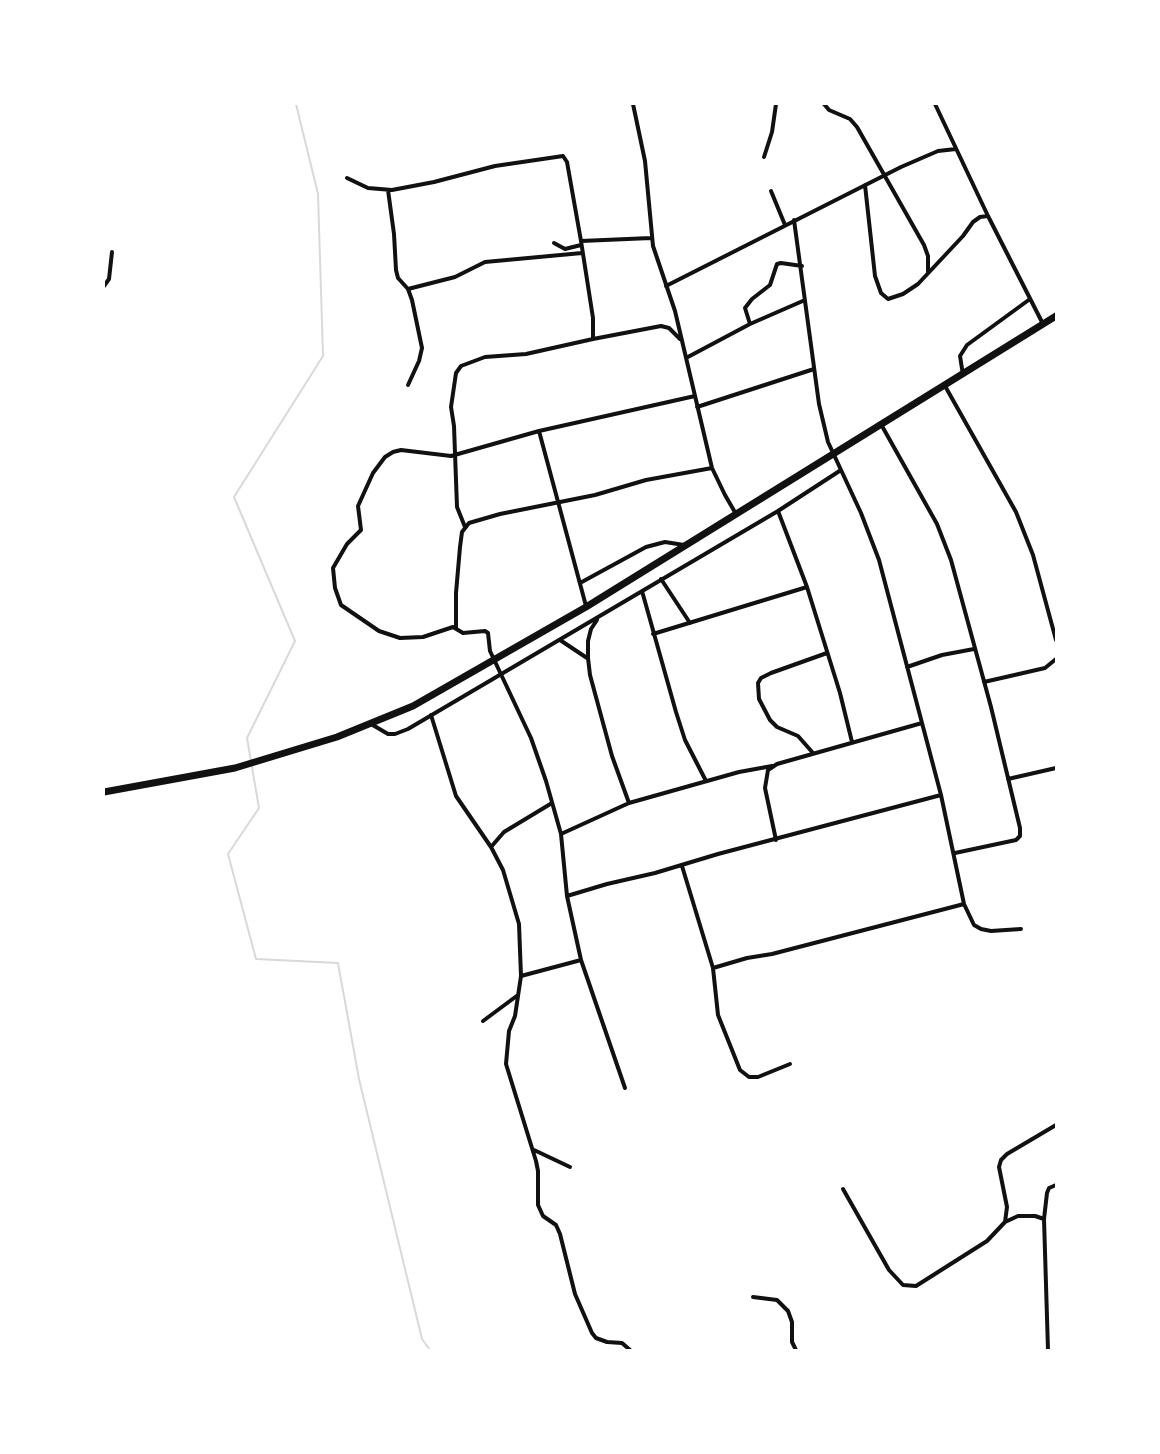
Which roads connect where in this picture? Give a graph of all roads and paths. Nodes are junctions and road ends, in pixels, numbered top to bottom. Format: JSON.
{"nodes":[{"id":1,"x":633,"y":104,"type":"edge"},
{"id":2,"x":776,"y":104,"type":"edge"},
{"id":3,"x":824,"y":104,"type":"edge"},
{"id":4,"x":935,"y":104,"type":"edge"},
{"id":5,"x":956,"y":149,"type":"junction"},
{"id":6,"x":764,"y":157,"type":"dead end"},
{"id":7,"x":885,"y":175,"type":"junction"},
{"id":8,"x":347,"y":178,"type":"dead end"},
{"id":9,"x":865,"y":185,"type":"junction"},
{"id":10,"x":388,"y":190,"type":"junction"},
{"id":11,"x":771,"y":191,"type":"dead end"},
{"id":12,"x":988,"y":216,"type":"junction"},
{"id":13,"x":794,"y":220,"type":"junction"},
{"id":14,"x":785,"y":225,"type":"junction"},
{"id":15,"x":651,"y":238,"type":"junction"},
{"id":16,"x":554,"y":243,"type":"dead end"},
{"id":17,"x":581,"y":243,"type":"junction"},
{"id":18,"x":112,"y":252,"type":"dead end"},
{"id":19,"x":582,"y":253,"type":"junction"},
{"id":20,"x":802,"y":266,"type":"junction"},
{"id":21,"x":928,"y":273,"type":"junction"},
{"id":22,"x":666,"y":285,"type":"junction"},
{"id":23,"x":104,"y":286,"type":"edge"},
{"id":24,"x":408,"y":289,"type":"junction"},
{"id":25,"x":1030,"y":299,"type":"junction"},
{"id":26,"x":805,"y":300,"type":"junction"},
{"id":27,"x":1056,"y":316,"type":"edge"},
{"id":28,"x":750,"y":324,"type":"junction"},
{"id":29,"x":1043,"y":324,"type":"junction"},
{"id":30,"x":593,"y":339,"type":"junction"},
{"id":31,"x":681,"y":339,"type":"junction"},
{"id":32,"x":686,"y":358,"type":"junction"},
{"id":33,"x":814,"y":369,"type":"junction"},
{"id":34,"x":963,"y":375,"type":"junction"},
{"id":35,"x":408,"y":385,"type":"dead end"},
{"id":36,"x":945,"y":386,"type":"junction"},
{"id":37,"x":695,"y":396,"type":"junction"},
{"id":38,"x":697,"y":407,"type":"junction"},
{"id":39,"x":882,"y":426,"type":"junction"},
{"id":40,"x":538,"y":431,"type":"junction"},
{"id":41,"x":455,"y":455,"type":"junction"},
{"id":42,"x":833,"y":456,"type":"junction"},
{"id":43,"x":712,"y":468,"type":"junction"},
{"id":44,"x":841,"y":470,"type":"junction"},
{"id":45,"x":558,"y":503,"type":"junction"},
{"id":46,"x":778,"y":511,"type":"junction"},
{"id":47,"x":736,"y":514,"type":"junction"},
{"id":48,"x":465,"y":527,"type":"junction"},
{"id":49,"x":684,"y":545,"type":"junction"},
{"id":50,"x":661,"y":579,"type":"junction"},
{"id":51,"x":580,"y":584,"type":"junction"},
{"id":52,"x":807,"y":587,"type":"junction"},
{"id":53,"x":642,"y":591,"type":"junction"},
{"id":54,"x":586,"y":607,"type":"junction"},
{"id":55,"x":598,"y":618,"type":"junction"},
{"id":56,"x":690,"y":623,"type":"junction"},
{"id":57,"x":1055,"y":626,"type":"edge"},
{"id":58,"x":456,"y":628,"type":"junction"},
{"id":59,"x":653,"y":634,"type":"junction"},
{"id":60,"x":560,"y":640,"type":"junction"},
{"id":61,"x":1056,"y":640,"type":"edge"},
{"id":62,"x":974,"y":649,"type":"junction"},
{"id":63,"x":827,"y":653,"type":"junction"},
{"id":64,"x":588,"y":658,"type":"junction"},
{"id":65,"x":1056,"y":659,"type":"edge"},
{"id":66,"x":495,"y":660,"type":"junction"},
{"id":67,"x":907,"y":667,"type":"junction"},
{"id":68,"x":501,"y":673,"type":"junction"},
{"id":69,"x":984,"y":682,"type":"junction"},
{"id":70,"x":431,"y":715,"type":"junction"},
{"id":71,"x":922,"y":723,"type":"junction"},
{"id":72,"x":371,"y":724,"type":"junction"},
{"id":73,"x":852,"y":742,"type":"junction"},
{"id":74,"x":813,"y":753,"type":"junction"},
{"id":75,"x":772,"y":766,"type":"junction"},
{"id":76,"x":1056,"y":768,"type":"edge"},
{"id":77,"x":1008,"y":779,"type":"junction"},
{"id":78,"x":706,"y":781,"type":"junction"},
{"id":79,"x":104,"y":792,"type":"edge"},
{"id":80,"x":941,"y":795,"type":"junction"},
{"id":81,"x":552,"y":803,"type":"junction"},
{"id":82,"x":629,"y":803,"type":"junction"},
{"id":83,"x":561,"y":834,"type":"junction"},
{"id":84,"x":776,"y":840,"type":"junction"},
{"id":85,"x":491,"y":846,"type":"junction"},
{"id":86,"x":955,"y":853,"type":"junction"},
{"id":87,"x":682,"y":865,"type":"junction"},
{"id":88,"x":567,"y":896,"type":"junction"},
{"id":89,"x":963,"y":904,"type":"junction"},
{"id":90,"x":1022,"y":929,"type":"dead end"},
{"id":91,"x":581,"y":960,"type":"junction"},
{"id":92,"x":713,"y":968,"type":"junction"},
{"id":93,"x":521,"y":976,"type":"junction"},
{"id":94,"x":519,"y":994,"type":"junction"},
{"id":95,"x":483,"y":1021,"type":"dead end"},
{"id":96,"x":790,"y":1064,"type":"dead end"},
{"id":97,"x":625,"y":1088,"type":"dead end"},
{"id":98,"x":1056,"y":1125,"type":"edge"},
{"id":99,"x":533,"y":1150,"type":"junction"},
{"id":100,"x":570,"y":1167,"type":"dead end"},
{"id":101,"x":1056,"y":1185,"type":"edge"},
{"id":102,"x":843,"y":1188,"type":"dead end"},
{"id":103,"x":1044,"y":1219,"type":"junction"},
{"id":104,"x":1005,"y":1222,"type":"junction"},
{"id":105,"x":753,"y":1297,"type":"dead end"},
{"id":106,"x":630,"y":1350,"type":"edge"},
{"id":107,"x":796,"y":1350,"type":"edge"},
{"id":108,"x":1048,"y":1350,"type":"edge"}],
"edges":[{"from":1,"to":15,"type":"street"},
{"from":2,"to":6,"type":"street"},
{"from":3,"to":7,"type":"street"},
{"from":4,"to":5,"type":"street"},
{"from":5,"to":7,"type":"street"},
{"from":5,"to":12,"type":"street"},
{"from":7,"to":9,"type":"street"},
{"from":7,"to":21,"type":"street"},
{"from":8,"to":10,"type":"street"},
{"from":9,"to":13,"type":"street"},
{"from":9,"to":21,"type":"street"},
{"from":10,"to":17,"type":"street"},
{"from":10,"to":24,"type":"street"},
{"from":11,"to":14,"type":"street"},
{"from":12,"to":21,"type":"street"},
{"from":12,"to":25,"type":"street"},
{"from":13,"to":14,"type":"street"},
{"from":13,"to":20,"type":"street"},
{"from":14,"to":22,"type":"street"},
{"from":15,"to":17,"type":"street"},
{"from":15,"to":22,"type":"street"},
{"from":16,"to":17,"type":"street"},
{"from":17,"to":19,"type":"street"},
{"from":18,"to":23,"type":"street"},
{"from":19,"to":24,"type":"street"},
{"from":19,"to":30,"type":"street"},
{"from":20,"to":26,"type":"street"},
{"from":20,"to":28,"type":"street"},
{"from":22,"to":31,"type":"street"},
{"from":24,"to":35,"type":"street"},
{"from":25,"to":29,"type":"street"},
{"from":25,"to":34,"type":"street"},
{"from":26,"to":28,"type":"street"},
{"from":26,"to":33,"type":"street"},
{"from":27,"to":29,"type":"highway"},
{"from":28,"to":32,"type":"street"},
{"from":29,"to":34,"type":"highway"},
{"from":30,"to":31,"type":"street"},
{"from":30,"to":41,"type":"street"},
{"from":31,"to":32,"type":"street"},
{"from":32,"to":37,"type":"street"},
{"from":33,"to":38,"type":"street"},
{"from":33,"to":42,"type":"street"},
{"from":34,"to":36,"type":"highway"},
{"from":36,"to":39,"type":"highway"},
{"from":36,"to":57,"type":"street"},
{"from":37,"to":38,"type":"street"},
{"from":37,"to":40,"type":"street"},
{"from":38,"to":43,"type":"street"},
{"from":39,"to":42,"type":"highway"},
{"from":39,"to":62,"type":"street"},
{"from":40,"to":41,"type":"street"},
{"from":40,"to":45,"type":"street"},
{"from":41,"to":48,"type":"street"},
{"from":41,"to":58,"type":"street"},
{"from":42,"to":44,"type":"street"},
{"from":42,"to":47,"type":"highway"},
{"from":43,"to":45,"type":"street"},
{"from":43,"to":47,"type":"street"},
{"from":44,"to":46,"type":"street"},
{"from":44,"to":67,"type":"street"},
{"from":45,"to":48,"type":"street"},
{"from":45,"to":51,"type":"street"},
{"from":46,"to":50,"type":"street"},
{"from":46,"to":52,"type":"street"},
{"from":47,"to":49,"type":"highway"},
{"from":48,"to":58,"type":"street"},
{"from":49,"to":51,"type":"street"},
{"from":49,"to":54,"type":"highway"},
{"from":50,"to":53,"type":"street"},
{"from":50,"to":56,"type":"street"},
{"from":51,"to":54,"type":"street"},
{"from":52,"to":56,"type":"street"},
{"from":52,"to":63,"type":"street"},
{"from":53,"to":55,"type":"street"},
{"from":53,"to":59,"type":"street"},
{"from":54,"to":66,"type":"highway"},
{"from":55,"to":60,"type":"street"},
{"from":55,"to":64,"type":"street"},
{"from":56,"to":59,"type":"street"},
{"from":57,"to":61,"type":"street"},
{"from":58,"to":66,"type":"street"},
{"from":59,"to":78,"type":"street"},
{"from":60,"to":64,"type":"street"},
{"from":60,"to":68,"type":"street"},
{"from":62,"to":67,"type":"street"},
{"from":62,"to":69,"type":"street"},
{"from":63,"to":73,"type":"street"},
{"from":63,"to":74,"type":"street"},
{"from":64,"to":82,"type":"street"},
{"from":65,"to":69,"type":"street"},
{"from":66,"to":68,"type":"street"},
{"from":66,"to":72,"type":"highway"},
{"from":67,"to":71,"type":"street"},
{"from":68,"to":70,"type":"street"},
{"from":68,"to":81,"type":"street"},
{"from":69,"to":77,"type":"street"},
{"from":70,"to":72,"type":"street"},
{"from":70,"to":85,"type":"street"},
{"from":71,"to":73,"type":"street"},
{"from":71,"to":80,"type":"street"},
{"from":72,"to":79,"type":"highway"},
{"from":73,"to":74,"type":"street"},
{"from":74,"to":75,"type":"street"},
{"from":75,"to":78,"type":"street"},
{"from":75,"to":84,"type":"street"},
{"from":76,"to":77,"type":"street"},
{"from":77,"to":86,"type":"street"},
{"from":78,"to":82,"type":"street"},
{"from":80,"to":84,"type":"street"},
{"from":80,"to":86,"type":"street"},
{"from":81,"to":83,"type":"street"},
{"from":81,"to":85,"type":"street"},
{"from":82,"to":83,"type":"street"},
{"from":83,"to":88,"type":"street"},
{"from":84,"to":87,"type":"street"},
{"from":85,"to":93,"type":"street"},
{"from":86,"to":89,"type":"street"},
{"from":87,"to":88,"type":"street"},
{"from":87,"to":92,"type":"street"},
{"from":88,"to":91,"type":"street"},
{"from":89,"to":90,"type":"street"},
{"from":89,"to":92,"type":"street"},
{"from":91,"to":93,"type":"street"},
{"from":91,"to":97,"type":"street"},
{"from":92,"to":96,"type":"street"},
{"from":93,"to":94,"type":"street"},
{"from":94,"to":95,"type":"street"},
{"from":94,"to":99,"type":"street"},
{"from":98,"to":104,"type":"street"},
{"from":99,"to":100,"type":"street"},
{"from":99,"to":106,"type":"street"},
{"from":101,"to":103,"type":"street"},
{"from":102,"to":104,"type":"street"},
{"from":103,"to":104,"type":"street"},
{"from":103,"to":108,"type":"street"},
{"from":105,"to":107,"type":"street"}]}
